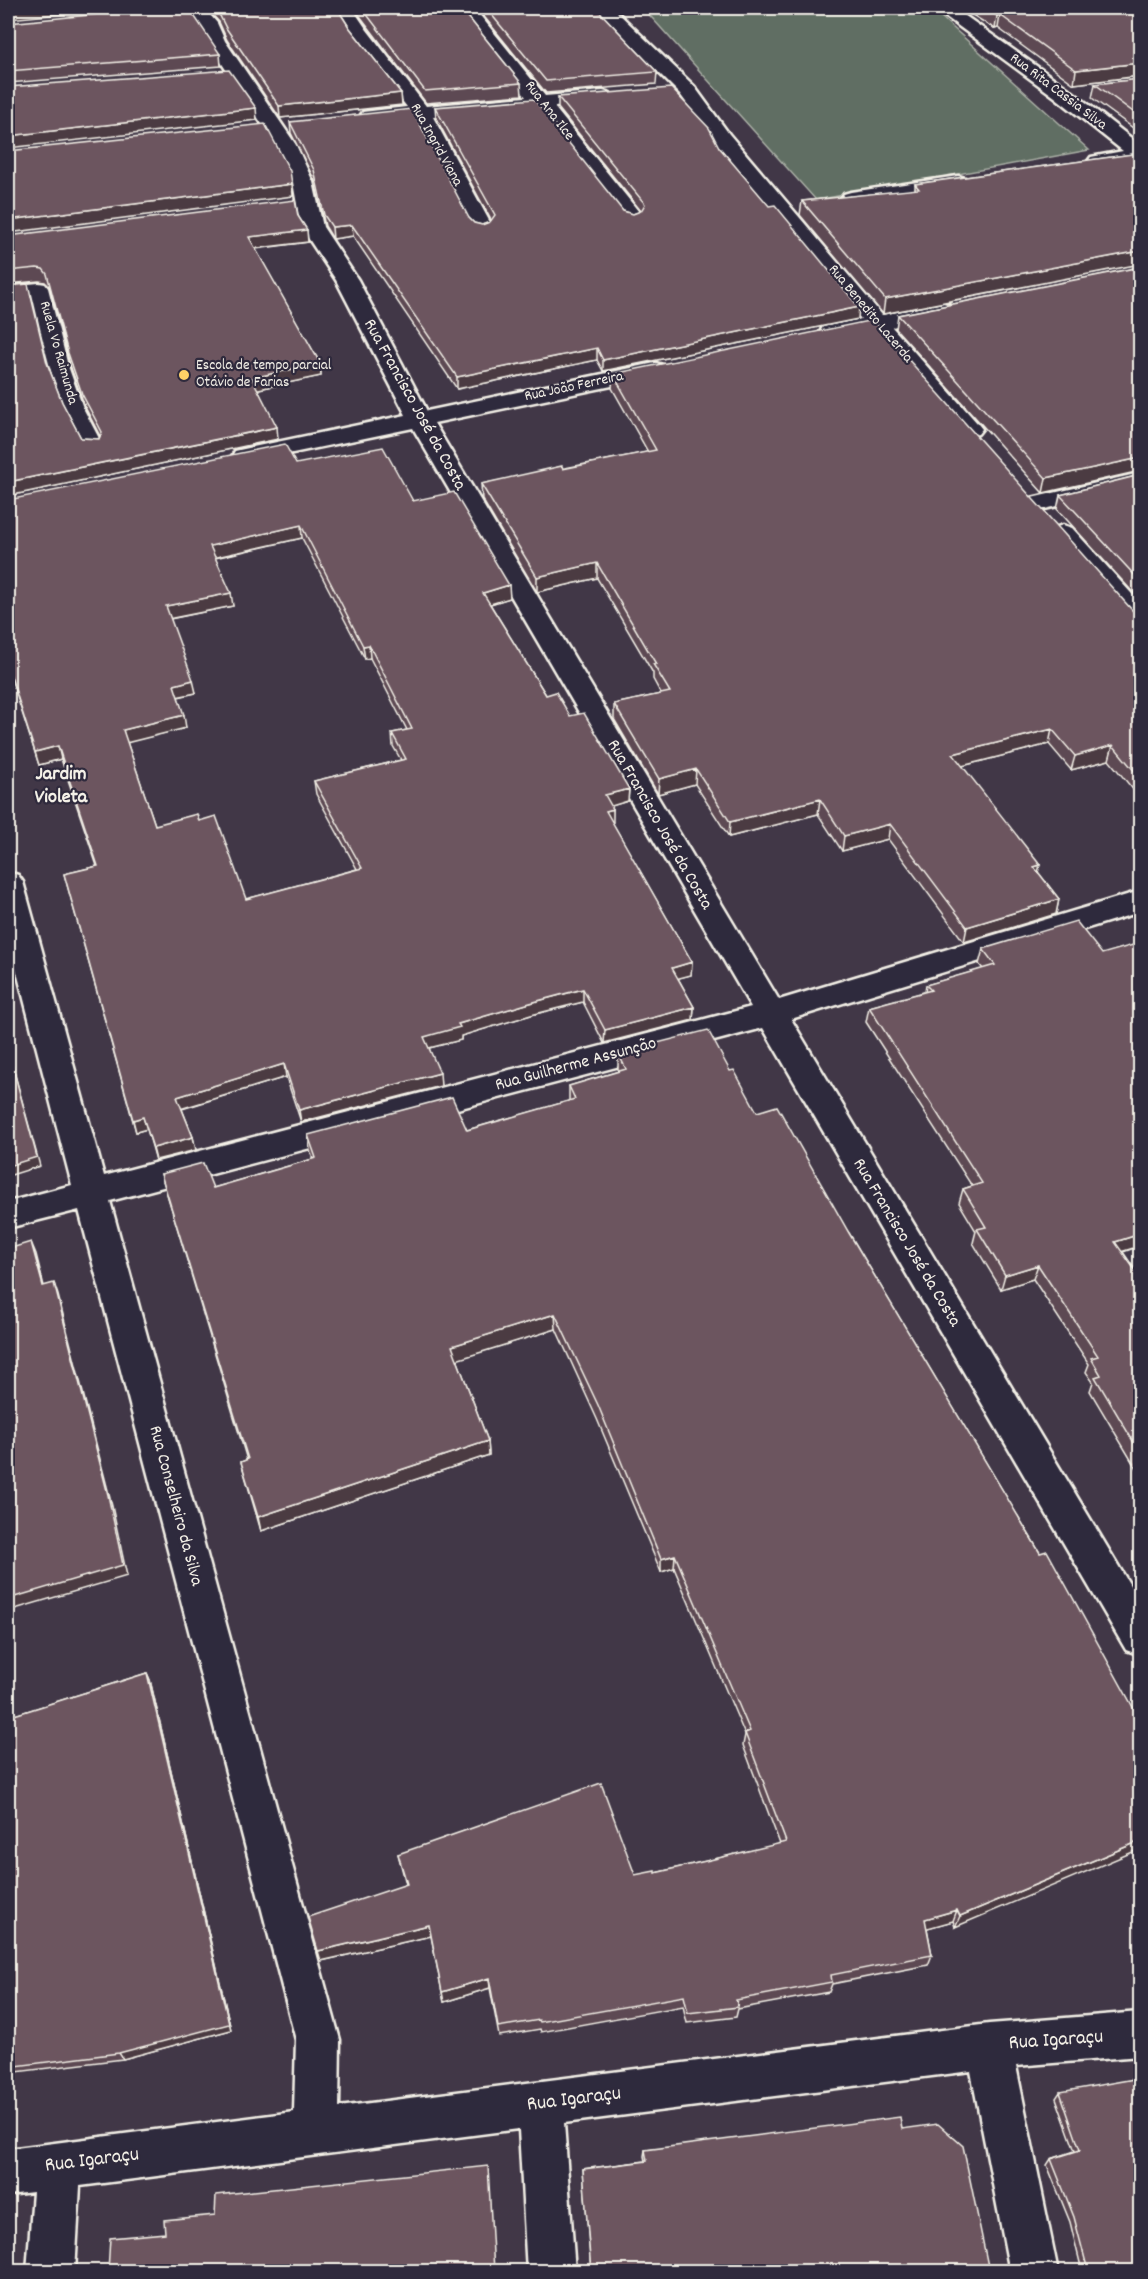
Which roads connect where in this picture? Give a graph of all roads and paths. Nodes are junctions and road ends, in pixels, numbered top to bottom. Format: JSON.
{"nodes":[{"id":1,"x":190,"y":8,"type":"edge"},
{"id":2,"x":343,"y":8,"type":"edge"},
{"id":3,"x":465,"y":8,"type":"edge"},
{"id":4,"x":603,"y":8,"type":"edge"},
{"id":5,"x":943,"y":8,"type":"edge"},
{"id":6,"x":687,"y":90,"type":"junction"},
{"id":7,"x":1084,"y":90,"type":"edge"},
{"id":8,"x":665,"y":92,"type":"edge"},
{"id":9,"x":1062,"y":93,"type":"junction"},
{"id":10,"x":621,"y":96,"type":"edge"},
{"id":11,"x":543,"y":102,"type":"junction"},
{"id":12,"x":420,"y":111,"type":"junction"},
{"id":13,"x":354,"y":118,"type":"edge"},
{"id":14,"x":1082,"y":163,"type":"edge"},
{"id":15,"x":978,"y":179,"type":"edge"},
{"id":16,"x":828,"y":202,"type":"edge"},
{"id":17,"x":805,"y":205,"type":"edge"},
{"id":18,"x":782,"y":209,"type":"junction"},
{"id":19,"x":632,"y":217,"type":"edge"},
{"id":20,"x":482,"y":228,"type":"edge"},
{"id":21,"x":8,"y":291,"type":"edge"},
{"id":22,"x":968,"y":305,"type":"edge"},
{"id":23,"x":876,"y":323,"type":"junction"},
{"id":24,"x":806,"y":338,"type":"edge"},
{"id":25,"x":677,"y":365,"type":"edge"},
{"id":26,"x":420,"y":420,"type":"junction"},
{"id":27,"x":982,"y":443,"type":"edge"},
{"id":28,"x":93,"y":446,"type":"edge"},
{"id":29,"x":224,"y":461,"type":"edge"},
{"id":30,"x":1140,"y":480,"type":"edge"},
{"id":31,"x":1140,"y":618,"type":"edge"},
{"id":32,"x":8,"y":882,"type":"edge"},
{"id":33,"x":1140,"y":901,"type":"edge"},
{"id":34,"x":770,"y":1014,"type":"junction"},
{"id":35,"x":92,"y":1192,"type":"junction"},
{"id":36,"x":8,"y":1215,"type":"edge"},
{"id":37,"x":1140,"y":1637,"type":"edge"},
{"id":38,"x":1140,"y":2034,"type":"edge"},
{"id":39,"x":989,"y":2046,"type":"junction"},
{"id":40,"x":540,"y":2104,"type":"junction"},
{"id":41,"x":316,"y":2134,"type":"junction"},
{"id":42,"x":58,"y":2165,"type":"junction"},
{"id":43,"x":8,"y":2172,"type":"edge"},
{"id":44,"x":51,"y":2271,"type":"edge"},
{"id":45,"x":551,"y":2271,"type":"edge"},
{"id":46,"x":1034,"y":2271,"type":"edge"}],
"edges":[{"from":1,"to":26,"type":"street","name":"Rua Francisco José da Costa"},
{"from":2,"to":12,"type":"street","name":"Rua Ingrid Viana"},
{"from":3,"to":11,"type":"street","name":"Rua Ana Ilce"},
{"from":4,"to":6,"type":"street","name":"Rua Benedito Lacerda"},
{"from":5,"to":9,"type":"street","name":"Rua Rita Cassia Silva"},
{"from":6,"to":8,"type":"street"},
{"from":6,"to":18,"type":"street","name":"Rua Benedito Lacerda"},
{"from":7,"to":9,"type":"street"},
{"from":9,"to":14,"type":"street","name":"Rua Rita Cassia Silva"},
{"from":10,"to":11,"type":"street"},
{"from":11,"to":12,"type":"street"},
{"from":11,"to":19,"type":"street","name":"Rua Ana Ilce"},
{"from":12,"to":13,"type":"street"},
{"from":12,"to":20,"type":"street","name":"Rua Ingrid Viana"},
{"from":15,"to":16,"type":"street"},
{"from":17,"to":18,"type":"street"},
{"from":18,"to":23,"type":"street","name":"Rua Benedito Lacerda"},
{"from":21,"to":28,"type":"lane","name":"Ruela Vo Raimunda"},
{"from":22,"to":23,"type":"street"},
{"from":23,"to":24,"type":"street"},
{"from":23,"to":27,"type":"street","name":"Rua Benedito Lacerda"},
{"from":25,"to":26,"type":"street","name":"Rua João Ferreira"},
{"from":26,"to":29,"type":"street","name":"Rua João Ferreira"},
{"from":26,"to":34,"type":"street","name":"Rua Francisco José da Costa"},
{"from":30,"to":31,"type":"street"},
{"from":32,"to":35,"type":"street","name":"Rua Conselheiro da Silva"},
{"from":33,"to":34,"type":"street","name":"Rua Guilherme Assunção"},
{"from":34,"to":35,"type":"street","name":"Rua Guilherme Assunção"},
{"from":34,"to":37,"type":"street","name":"Rua Francisco José da Costa"},
{"from":35,"to":36,"type":"street","name":"Rua Guilherme Assunção"},
{"from":35,"to":41,"type":"street","name":"Rua Conselheiro da Silva"},
{"from":38,"to":39,"type":"street","name":"Rua Igaraçu"},
{"from":39,"to":40,"type":"street","name":"Rua Igaraçu"},
{"from":39,"to":46,"type":"street"},
{"from":40,"to":41,"type":"street","name":"Rua Igaraçu"},
{"from":40,"to":45,"type":"street"},
{"from":41,"to":42,"type":"street","name":"Rua Igaraçu"},
{"from":42,"to":43,"type":"street","name":"Rua Igaraçu"},
{"from":42,"to":44,"type":"street"}]}
